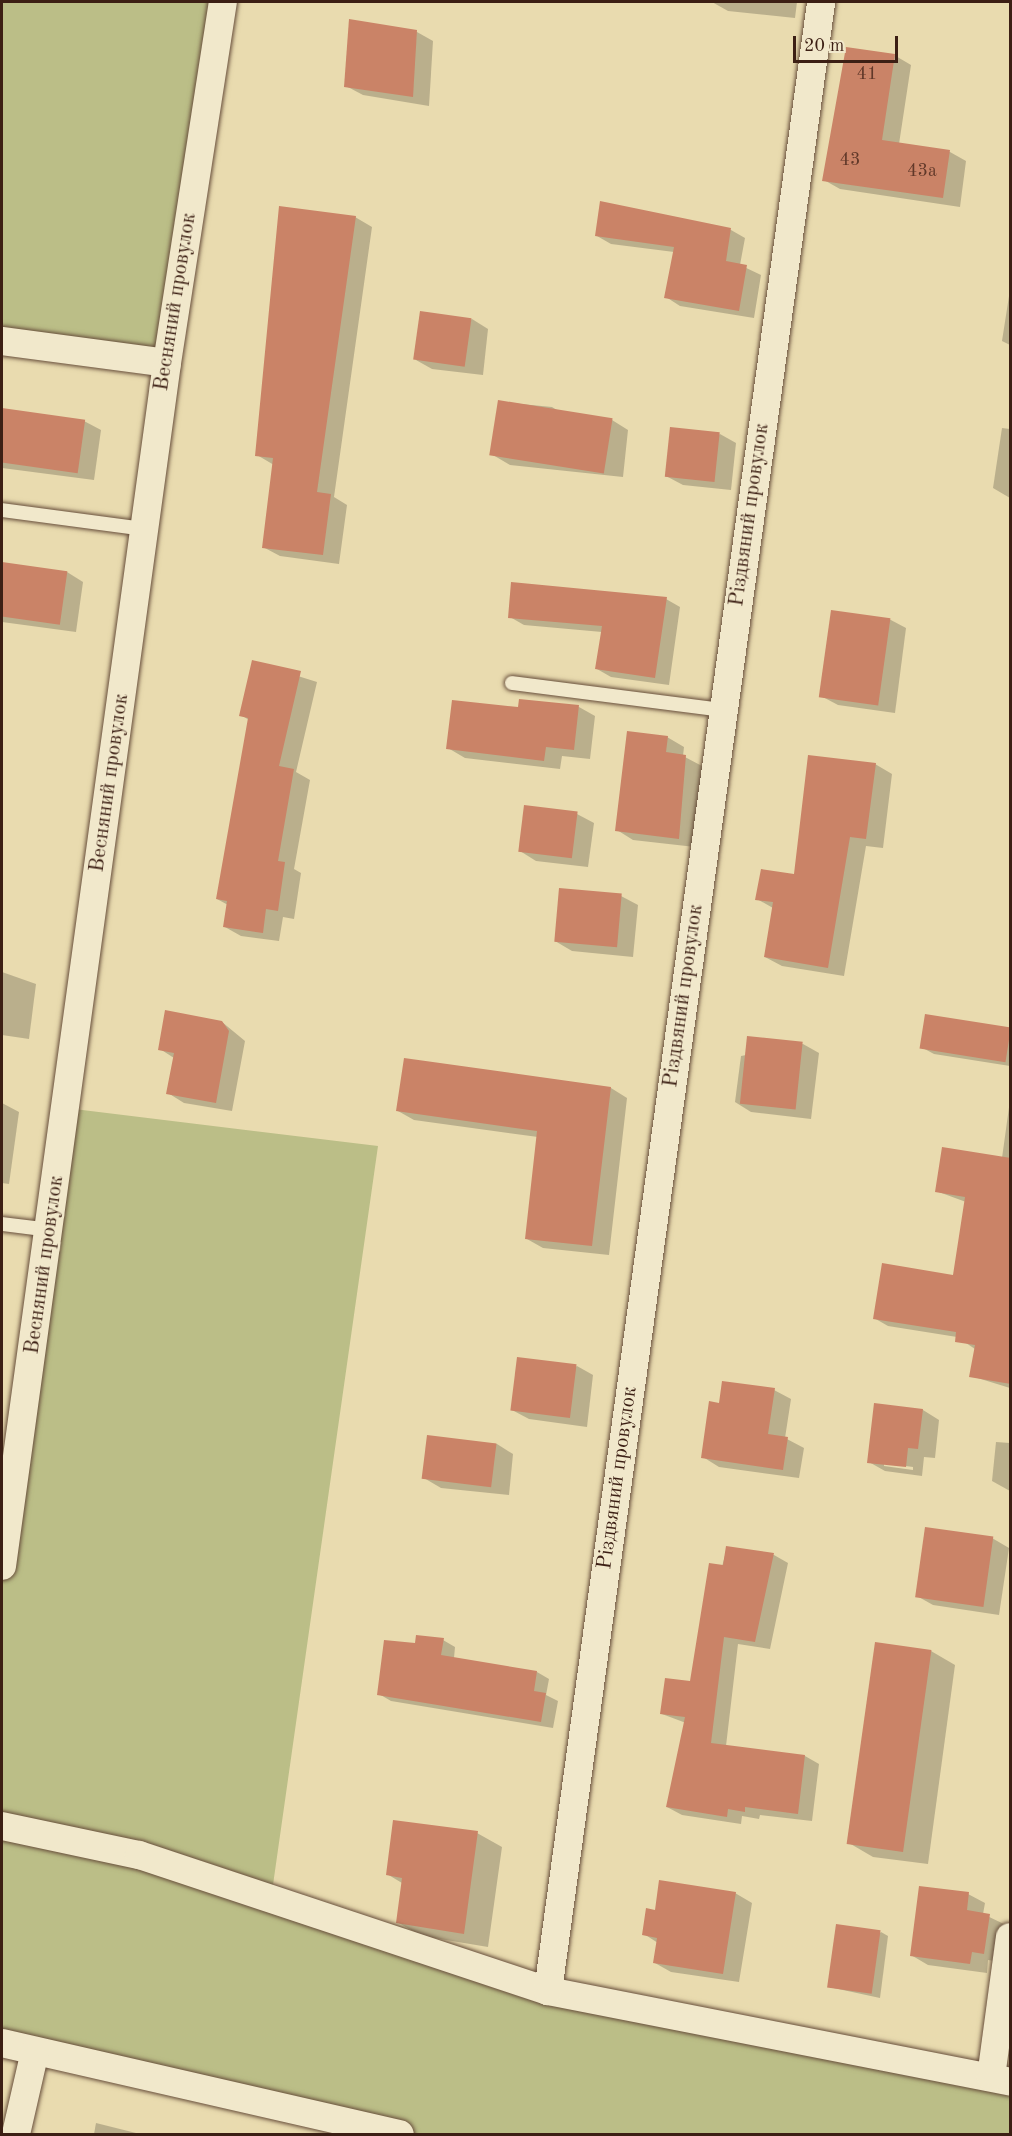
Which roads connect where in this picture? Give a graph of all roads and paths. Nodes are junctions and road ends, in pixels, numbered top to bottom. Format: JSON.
{"nodes":[{"id":1,"x":223,"y":2,"type":"edge"},
{"id":2,"x":821,"y":2,"type":"edge"},
{"id":3,"x":2,"y":341,"type":"edge"},
{"id":4,"x":166,"y":363,"type":"junction"},
{"id":5,"x":2,"y":510,"type":"edge"},
{"id":6,"x":144,"y":529,"type":"junction"},
{"id":7,"x":512,"y":683,"type":"dead end"},
{"id":8,"x":724,"y":710,"type":"junction"},
{"id":9,"x":2,"y":1224,"type":"edge"},
{"id":10,"x":50,"y":1230,"type":"junction"},
{"id":11,"x":5,"y":1513,"type":"edge"},
{"id":12,"x":2,"y":1566,"type":"edge"},
{"id":13,"x":2,"y":1826,"type":"edge"},
{"id":14,"x":1011,"y":1937,"type":"edge"},
{"id":15,"x":548,"y":1991,"type":"junction"},
{"id":16,"x":2,"y":2043,"type":"edge"},
{"id":17,"x":35,"y":2051,"type":"junction"},
{"id":18,"x":1001,"y":2080,"type":"edge"},
{"id":19,"x":16,"y":2134,"type":"edge"},
{"id":20,"x":400,"y":2134,"type":"edge"}],
"edges":[{"from":1,"to":4,"type":"street","name":"Весняний провулок"},
{"from":2,"to":8,"type":"street","name":"Різдвяний провулок"},
{"from":3,"to":4,"type":"street"},
{"from":4,"to":6,"type":"street","name":"Весняний провулок"},
{"from":5,"to":6,"type":"lane"},
{"from":6,"to":10,"type":"street","name":"Весняний провулок"},
{"from":7,"to":8,"type":"lane"},
{"from":8,"to":15,"type":"street","name":"Різдвяний провулок"},
{"from":9,"to":10,"type":"lane"},
{"from":10,"to":11,"type":"street","name":"Весняний провулок"},
{"from":11,"to":12,"type":"street","name":"Весняний провулок"},
{"from":13,"to":15,"type":"street"},
{"from":14,"to":18,"type":"street"},
{"from":15,"to":18,"type":"street"},
{"from":16,"to":17,"type":"street"},
{"from":17,"to":19,"type":"street"},
{"from":17,"to":20,"type":"street"}]}
